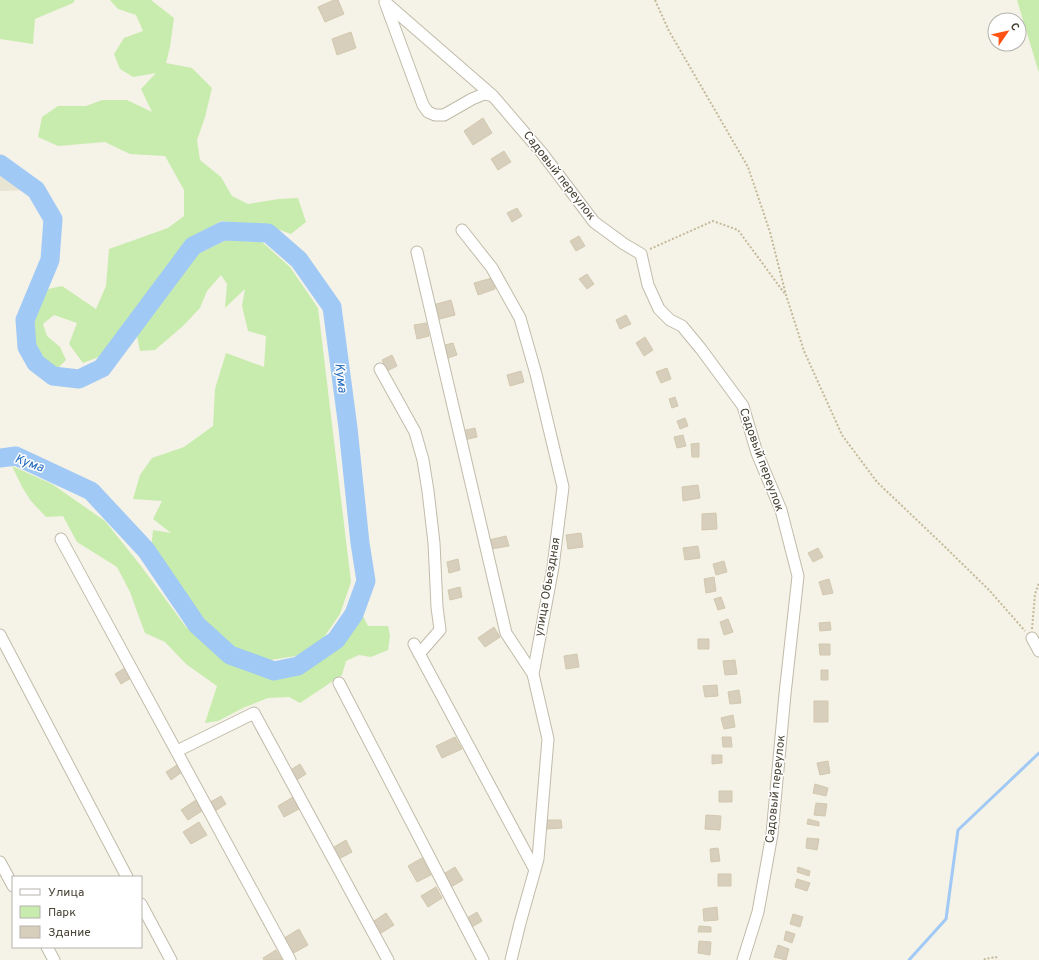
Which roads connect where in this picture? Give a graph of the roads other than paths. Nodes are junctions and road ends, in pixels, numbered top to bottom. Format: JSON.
{"nodes":[{"id":1,"x":385,"y":1,"type":"edge"},
{"id":2,"x":493,"y":96,"type":"junction"},
{"id":3,"x":462,"y":230,"type":"dead end"},
{"id":4,"x":416,"y":252,"type":"dead end"},
{"id":5,"x":380,"y":369,"type":"dead end"},
{"id":6,"x":62,"y":539,"type":"dead end"},
{"id":7,"x":0,"y":635,"type":"edge"},
{"id":8,"x":1032,"y":638,"type":"road end"},
{"id":9,"x":1039,"y":651,"type":"edge"},
{"id":10,"x":533,"y":674,"type":"junction"},
{"id":11,"x":339,"y":683,"type":"dead end"},
{"id":12,"x":177,"y":751,"type":"junction"},
{"id":13,"x":0,"y":862,"type":"edge"},
{"id":14,"x":535,"y":870,"type":"junction"},
{"id":15,"x":126,"y":876,"type":"edge"},
{"id":16,"x":12,"y":884,"type":"edge"},
{"id":17,"x":142,"y":906,"type":"edge"},
{"id":18,"x":48,"y":948,"type":"edge"},
{"id":19,"x":54,"y":960,"type":"edge"},
{"id":20,"x":171,"y":960,"type":"edge"},
{"id":21,"x":290,"y":960,"type":"edge"},
{"id":22,"x":388,"y":960,"type":"edge"},
{"id":23,"x":483,"y":960,"type":"edge"},
{"id":24,"x":511,"y":960,"type":"edge"},
{"id":25,"x":743,"y":960,"type":"edge"}],
"edges":[{"from":1,"to":2,"type":"street","name":"Садовый переулок"},
{"from":1,"to":2,"type":"street"},
{"from":2,"to":25,"type":"street","name":"Садовый переулок"},
{"from":3,"to":10,"type":"street","name":"улица Обьездная"},
{"from":4,"to":10,"type":"street"},
{"from":5,"to":14,"type":"street"},
{"from":6,"to":12,"type":"street"},
{"from":7,"to":15,"type":"street"},
{"from":8,"to":9,"type":"street"},
{"from":10,"to":14,"type":"street","name":"улица Обьездная"},
{"from":11,"to":23,"type":"street"},
{"from":12,"to":21,"type":"street"},
{"from":12,"to":22,"type":"street"},
{"from":13,"to":16,"type":"street"},
{"from":14,"to":24,"type":"street","name":"улица Обьездная"},
{"from":17,"to":20,"type":"street"},
{"from":18,"to":19,"type":"street"}]}
